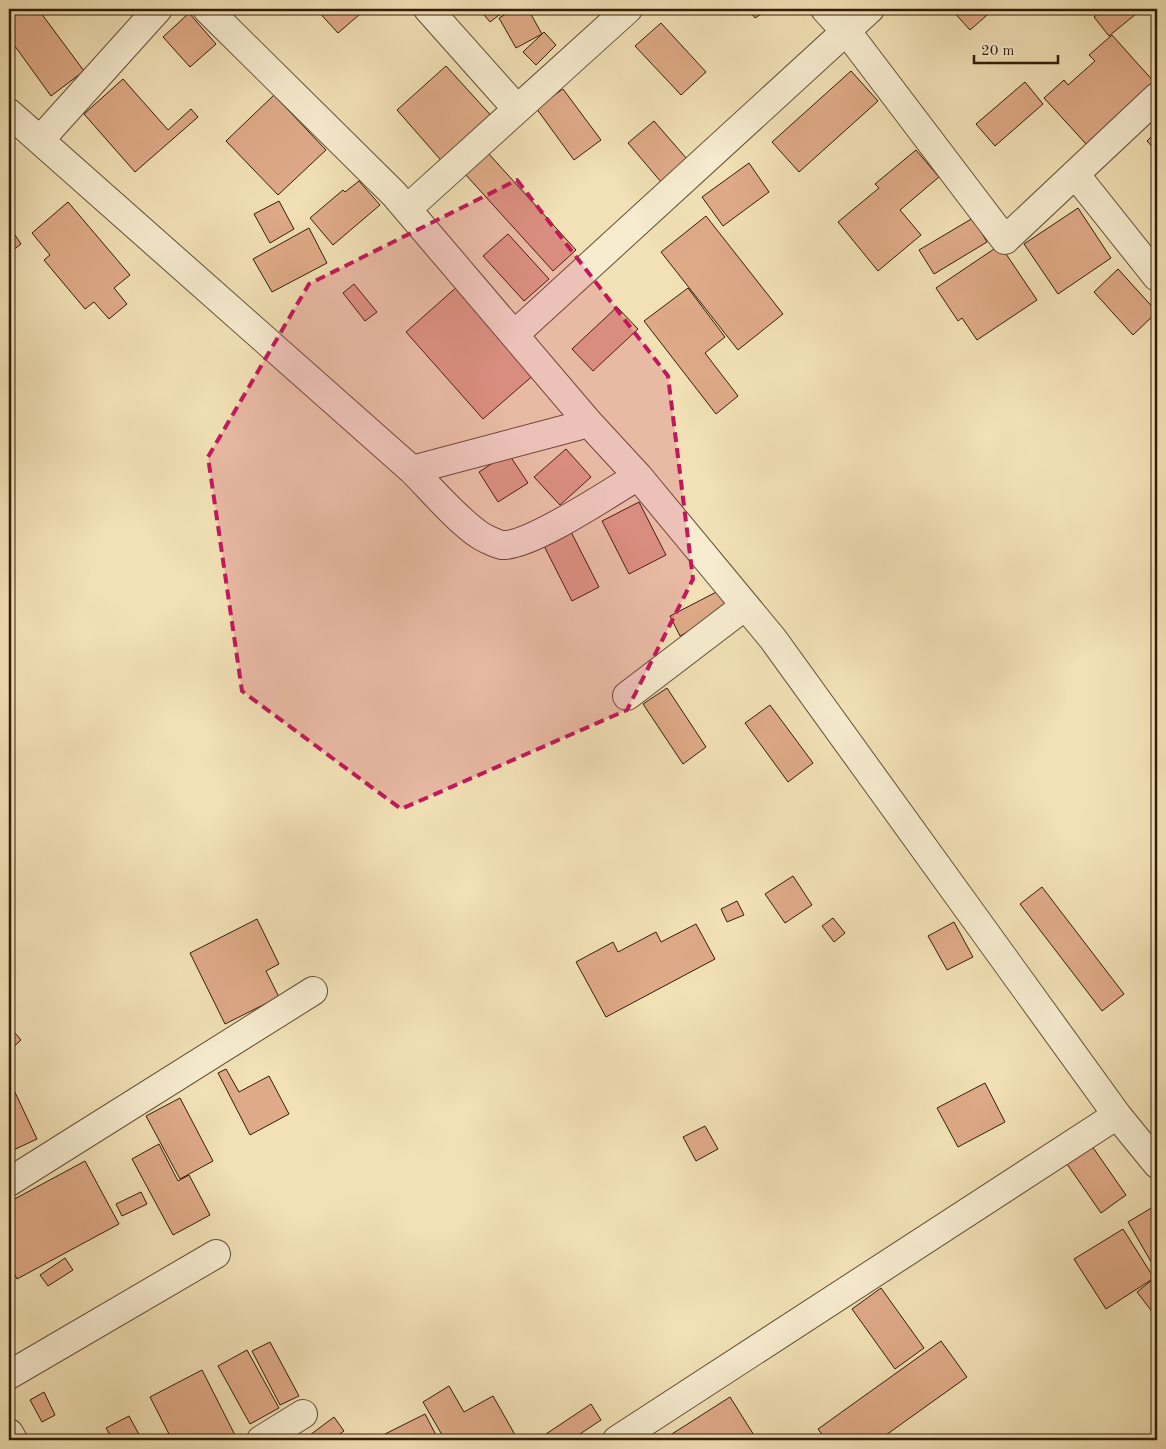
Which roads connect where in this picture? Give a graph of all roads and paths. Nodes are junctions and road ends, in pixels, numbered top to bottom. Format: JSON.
{"nodes":[{"id":1,"x":158,"y":9,"type":"edge"},
{"id":2,"x":207,"y":9,"type":"edge"},
{"id":3,"x":428,"y":9,"type":"edge"},
{"id":4,"x":628,"y":9,"type":"edge"},
{"id":5,"x":825,"y":9,"type":"edge"},
{"id":6,"x":870,"y":9,"type":"edge"},
{"id":7,"x":845,"y":31,"type":"junction"},
{"id":8,"x":1157,"y":97,"type":"edge"},
{"id":9,"x":517,"y":109,"type":"junction"},
{"id":10,"x":9,"y":113,"type":"edge"},
{"id":11,"x":40,"y":140,"type":"junction"},
{"id":12,"x":1075,"y":174,"type":"junction"},
{"id":13,"x":407,"y":209,"type":"junction"},
{"id":14,"x":1157,"y":277,"type":"edge"},
{"id":15,"x":514,"y":335,"type":"junction"},
{"id":16,"x":589,"y":424,"type":"junction"},
{"id":17,"x":412,"y":470,"type":"junction"},
{"id":18,"x":638,"y":476,"type":"junction"},
{"id":19,"x":745,"y":606,"type":"junction"},
{"id":20,"x":627,"y":696,"type":"dead end"},
{"id":21,"x":313,"y":991,"type":"dead end"},
{"id":22,"x":1117,"y":1115,"type":"junction"},
{"id":23,"x":1157,"y":1164,"type":"edge"},
{"id":24,"x":9,"y":1182,"type":"edge"},
{"id":25,"x":216,"y":1254,"type":"dead end"},
{"id":26,"x":9,"y":1375,"type":"edge"},
{"id":27,"x":303,"y":1414,"type":"dead end"},
{"id":28,"x":9,"y":1433,"type":"edge"},
{"id":29,"x":13,"y":1440,"type":"edge"},
{"id":30,"x":261,"y":1440,"type":"edge"},
{"id":31,"x":617,"y":1440,"type":"edge"}],
"edges":[{"from":1,"to":11,"type":"street"},
{"from":2,"to":13,"type":"street"},
{"from":3,"to":9,"type":"street"},
{"from":4,"to":9,"type":"street"},
{"from":5,"to":7,"type":"street"},
{"from":6,"to":7,"type":"street"},
{"from":7,"to":12,"type":"street"},
{"from":7,"to":15,"type":"street"},
{"from":8,"to":12,"type":"street"},
{"from":9,"to":13,"type":"street"},
{"from":10,"to":11,"type":"street"},
{"from":11,"to":17,"type":"street"},
{"from":12,"to":14,"type":"street"},
{"from":13,"to":15,"type":"street"},
{"from":15,"to":16,"type":"street"},
{"from":16,"to":17,"type":"street"},
{"from":16,"to":18,"type":"street"},
{"from":17,"to":18,"type":"street"},
{"from":18,"to":19,"type":"street"},
{"from":19,"to":20,"type":"street"},
{"from":19,"to":22,"type":"street"},
{"from":21,"to":24,"type":"street"},
{"from":22,"to":23,"type":"street"},
{"from":22,"to":31,"type":"street"},
{"from":25,"to":26,"type":"street"},
{"from":27,"to":30,"type":"street"},
{"from":28,"to":29,"type":"street"}]}
